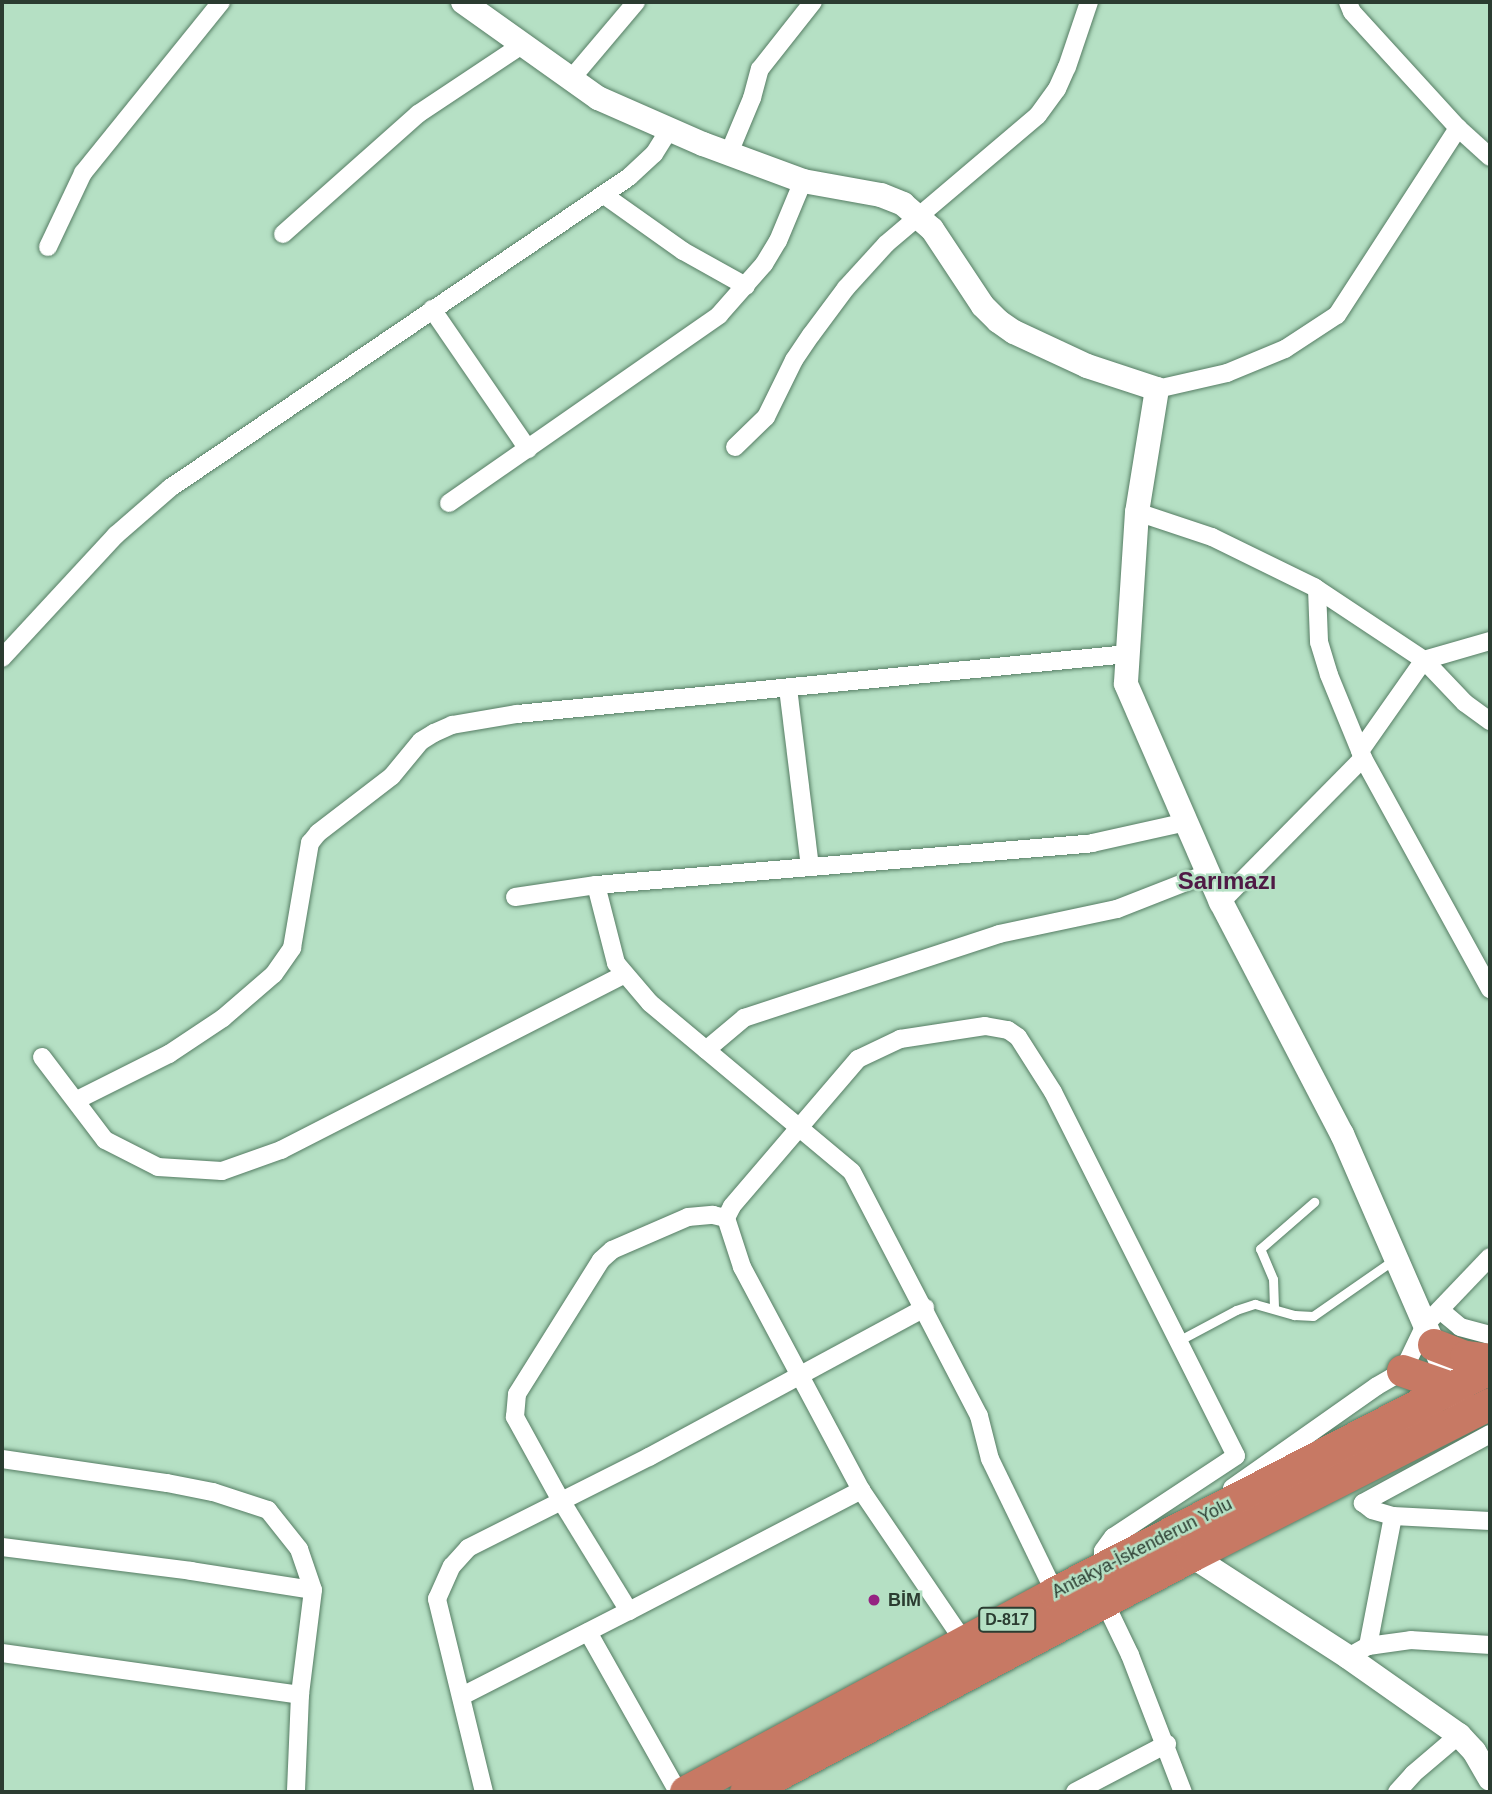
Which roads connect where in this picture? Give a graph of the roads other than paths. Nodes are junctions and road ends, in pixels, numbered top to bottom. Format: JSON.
{"nodes":[{"id":1,"x":221,"y":2,"type":"edge"},
{"id":2,"x":463,"y":2,"type":"edge"},
{"id":3,"x":636,"y":2,"type":"edge"},
{"id":4,"x":813,"y":2,"type":"edge"},
{"id":5,"x":1088,"y":2,"type":"edge"},
{"id":6,"x":1348,"y":2,"type":"edge"},
{"id":7,"x":522,"y":45,"type":"junction"},
{"id":8,"x":570,"y":79,"type":"junction"},
{"id":9,"x":1458,"y":128,"type":"junction"},
{"id":10,"x":669,"y":130,"type":"junction"},
{"id":11,"x":729,"y":153,"type":"junction"},
{"id":12,"x":1490,"y":157,"type":"edge"},
{"id":13,"x":803,"y":181,"type":"junction"},
{"id":14,"x":604,"y":195,"type":"junction"},
{"id":15,"x":919,"y":214,"type":"junction"},
{"id":16,"x":283,"y":234,"type":"dead end"},
{"id":17,"x":48,"y":247,"type":"dead end"},
{"id":18,"x":746,"y":286,"type":"junction"},
{"id":19,"x":432,"y":309,"type":"junction"},
{"id":20,"x":1157,"y":390,"type":"junction"},
{"id":21,"x":735,"y":447,"type":"dead end"},
{"id":22,"x":528,"y":449,"type":"junction"},
{"id":23,"x":449,"y":503,"type":"dead end"},
{"id":24,"x":1137,"y":512,"type":"junction"},
{"id":25,"x":1317,"y":589,"type":"junction"},
{"id":26,"x":1490,"y":641,"type":"edge"},
{"id":27,"x":1128,"y":654,"type":"junction"},
{"id":28,"x":2,"y":658,"type":"edge"},
{"id":29,"x":1424,"y":660,"type":"junction"},
{"id":30,"x":788,"y":688,"type":"junction"},
{"id":31,"x":1490,"y":721,"type":"edge"},
{"id":32,"x":1362,"y":755,"type":"junction"},
{"id":33,"x":1187,"y":822,"type":"junction"},
{"id":34,"x":810,"y":867,"type":"junction"},
{"id":35,"x":1209,"y":873,"type":"junction"},
{"id":36,"x":596,"y":885,"type":"junction"},
{"id":37,"x":515,"y":897,"type":"dead end"},
{"id":38,"x":1221,"y":902,"type":"junction"},
{"id":39,"x":625,"y":974,"type":"junction"},
{"id":40,"x":1490,"y":989,"type":"edge"},
{"id":41,"x":706,"y":1050,"type":"junction"},
{"id":42,"x":43,"y":1057,"type":"dead end"},
{"id":43,"x":77,"y":1100,"type":"junction"},
{"id":44,"x":799,"y":1128,"type":"junction"},
{"id":45,"x":1314,"y":1202,"type":"dead end"},
{"id":46,"x":726,"y":1218,"type":"junction"},
{"id":47,"x":1490,"y":1257,"type":"edge"},
{"id":48,"x":1396,"y":1258,"type":"junction"},
{"id":49,"x":1274,"y":1307,"type":"junction"},
{"id":50,"x":925,"y":1308,"type":"junction"},
{"id":51,"x":1433,"y":1327,"type":"junction"},
{"id":52,"x":1490,"y":1335,"type":"edge"},
{"id":53,"x":1178,"y":1340,"type":"junction"},
{"id":54,"x":1490,"y":1360,"type":"edge"},
{"id":55,"x":1490,"y":1368,"type":"edge"},
{"id":56,"x":1404,"y":1371,"type":"junction"},
{"id":57,"x":800,"y":1374,"type":"junction"},
{"id":58,"x":1452,"y":1388,"type":"junction"},
{"id":59,"x":1482,"y":1418,"type":"edge"},
{"id":60,"x":2,"y":1459,"type":"edge"},
{"id":61,"x":861,"y":1490,"type":"junction"},
{"id":62,"x":561,"y":1499,"type":"junction"},
{"id":63,"x":1393,"y":1516,"type":"junction"},
{"id":64,"x":1490,"y":1521,"type":"edge"},
{"id":65,"x":1184,"y":1543,"type":"junction"},
{"id":66,"x":2,"y":1549,"type":"edge"},
{"id":67,"x":1103,"y":1568,"type":"junction"},
{"id":68,"x":313,"y":1590,"type":"junction"},
{"id":69,"x":1055,"y":1593,"type":"junction"},
{"id":70,"x":1105,"y":1603,"type":"junction"},
{"id":71,"x":629,"y":1611,"type":"junction"},
{"id":72,"x":588,"y":1632,"type":"junction"},
{"id":73,"x":965,"y":1643,"type":"junction"},
{"id":74,"x":1490,"y":1645,"type":"edge"},
{"id":75,"x":1358,"y":1652,"type":"junction"},
{"id":76,"x":2,"y":1653,"type":"edge"},
{"id":77,"x":300,"y":1695,"type":"junction"},
{"id":78,"x":462,"y":1696,"type":"junction"},
{"id":79,"x":1459,"y":1735,"type":"junction"},
{"id":80,"x":1167,"y":1744,"type":"junction"},
{"id":81,"x":1488,"y":1768,"type":"edge"},
{"id":82,"x":296,"y":1792,"type":"edge"},
{"id":83,"x":484,"y":1792,"type":"edge"},
{"id":84,"x":678,"y":1792,"type":"edge"},
{"id":85,"x":686,"y":1792,"type":"edge"},
{"id":86,"x":746,"y":1792,"type":"edge"},
{"id":87,"x":1075,"y":1792,"type":"edge"},
{"id":88,"x":1183,"y":1792,"type":"edge"},
{"id":89,"x":1397,"y":1792,"type":"edge"}],
"edges":[{"from":1,"to":17,"type":"street"},
{"from":2,"to":7,"type":"street"},
{"from":3,"to":8,"type":"street"},
{"from":4,"to":11,"type":"street"},
{"from":5,"to":15,"type":"street"},
{"from":6,"to":9,"type":"street"},
{"from":7,"to":8,"type":"street"},
{"from":7,"to":16,"type":"street"},
{"from":8,"to":10,"type":"street"},
{"from":9,"to":12,"type":"street"},
{"from":9,"to":20,"type":"street"},
{"from":10,"to":11,"type":"street"},
{"from":10,"to":14,"type":"street"},
{"from":11,"to":13,"type":"street"},
{"from":13,"to":15,"type":"street"},
{"from":13,"to":18,"type":"street"},
{"from":14,"to":18,"type":"street"},
{"from":14,"to":19,"type":"street"},
{"from":15,"to":20,"type":"street"},
{"from":15,"to":21,"type":"street"},
{"from":18,"to":22,"type":"street"},
{"from":19,"to":22,"type":"street"},
{"from":19,"to":28,"type":"street"},
{"from":20,"to":24,"type":"street"},
{"from":22,"to":23,"type":"street"},
{"from":24,"to":25,"type":"street"},
{"from":24,"to":27,"type":"street"},
{"from":25,"to":29,"type":"street"},
{"from":25,"to":32,"type":"street"},
{"from":26,"to":29,"type":"street"},
{"from":27,"to":30,"type":"street"},
{"from":27,"to":33,"type":"street"},
{"from":29,"to":31,"type":"street"},
{"from":29,"to":32,"type":"street"},
{"from":30,"to":34,"type":"street"},
{"from":30,"to":43,"type":"street"},
{"from":32,"to":38,"type":"street"},
{"from":32,"to":40,"type":"street"},
{"from":33,"to":34,"type":"street"},
{"from":33,"to":35,"type":"street"},
{"from":34,"to":36,"type":"street"},
{"from":35,"to":38,"type":"street"},
{"from":35,"to":41,"type":"street"},
{"from":36,"to":37,"type":"street"},
{"from":36,"to":39,"type":"street"},
{"from":38,"to":48,"type":"street"},
{"from":39,"to":41,"type":"street"},
{"from":39,"to":43,"type":"street"},
{"from":41,"to":44,"type":"street"},
{"from":42,"to":43,"type":"street"},
{"from":44,"to":46,"type":"street"},
{"from":44,"to":50,"type":"street"},
{"from":44,"to":53,"type":"street"},
{"from":45,"to":49,"type":"lane"},
{"from":46,"to":57,"type":"street"},
{"from":46,"to":62,"type":"street"},
{"from":47,"to":51,"type":"street"},
{"from":48,"to":49,"type":"lane"},
{"from":48,"to":51,"type":"street"},
{"from":49,"to":53,"type":"lane"},
{"from":50,"to":57,"type":"street"},
{"from":50,"to":69,"type":"street"},
{"from":51,"to":52,"type":"street"},
{"from":51,"to":54,"type":"highway"},
{"from":51,"to":56,"type":"street"},
{"from":51,"to":58,"type":"street"},
{"from":53,"to":67,"type":"street"},
{"from":55,"to":58,"type":"highway","name":"Antakya-İskenderun Yolu","number":"D-817"},
{"from":56,"to":58,"type":"highway"},
{"from":56,"to":65,"type":"street"},
{"from":57,"to":61,"type":"street"},
{"from":57,"to":62,"type":"street"},
{"from":58,"to":59,"type":"street"},
{"from":58,"to":65,"type":"highway","name":"Antakya-İskenderun Yolu","number":"D-817"},
{"from":59,"to":63,"type":"street"},
{"from":59,"to":65,"type":"highway","name":"Antakya-İskenderun Yolu","number":"D-817"},
{"from":60,"to":68,"type":"street"},
{"from":61,"to":71,"type":"street"},
{"from":61,"to":73,"type":"street"},
{"from":62,"to":71,"type":"street"},
{"from":62,"to":78,"type":"street"},
{"from":63,"to":64,"type":"street"},
{"from":63,"to":75,"type":"street"},
{"from":65,"to":67,"type":"highway","name":"Antakya-İskenderun Yolu","number":"D-817"},
{"from":65,"to":70,"type":"highway","name":"Antakya-İskenderun Yolu","number":"D-817"},
{"from":65,"to":75,"type":"street"},
{"from":66,"to":68,"type":"street"},
{"from":67,"to":69,"type":"highway","name":"Antakya-İskenderun Yolu","number":"D-817"},
{"from":68,"to":77,"type":"street"},
{"from":69,"to":73,"type":"highway","name":"Antakya-İskenderun Yolu","number":"D-817"},
{"from":70,"to":80,"type":"street"},
{"from":70,"to":86,"type":"highway","name":"Antakya-İskenderun Yolu","number":"D-817"},
{"from":71,"to":72,"type":"street"},
{"from":72,"to":78,"type":"street"},
{"from":72,"to":84,"type":"street"},
{"from":73,"to":85,"type":"highway","name":"Antakya-İskenderun Yolu","number":"D-817"},
{"from":74,"to":75,"type":"street"},
{"from":75,"to":79,"type":"street"},
{"from":76,"to":77,"type":"street"},
{"from":77,"to":82,"type":"street"},
{"from":78,"to":83,"type":"street"},
{"from":79,"to":81,"type":"street"},
{"from":79,"to":89,"type":"street"},
{"from":80,"to":87,"type":"street"},
{"from":80,"to":88,"type":"street"}]}
